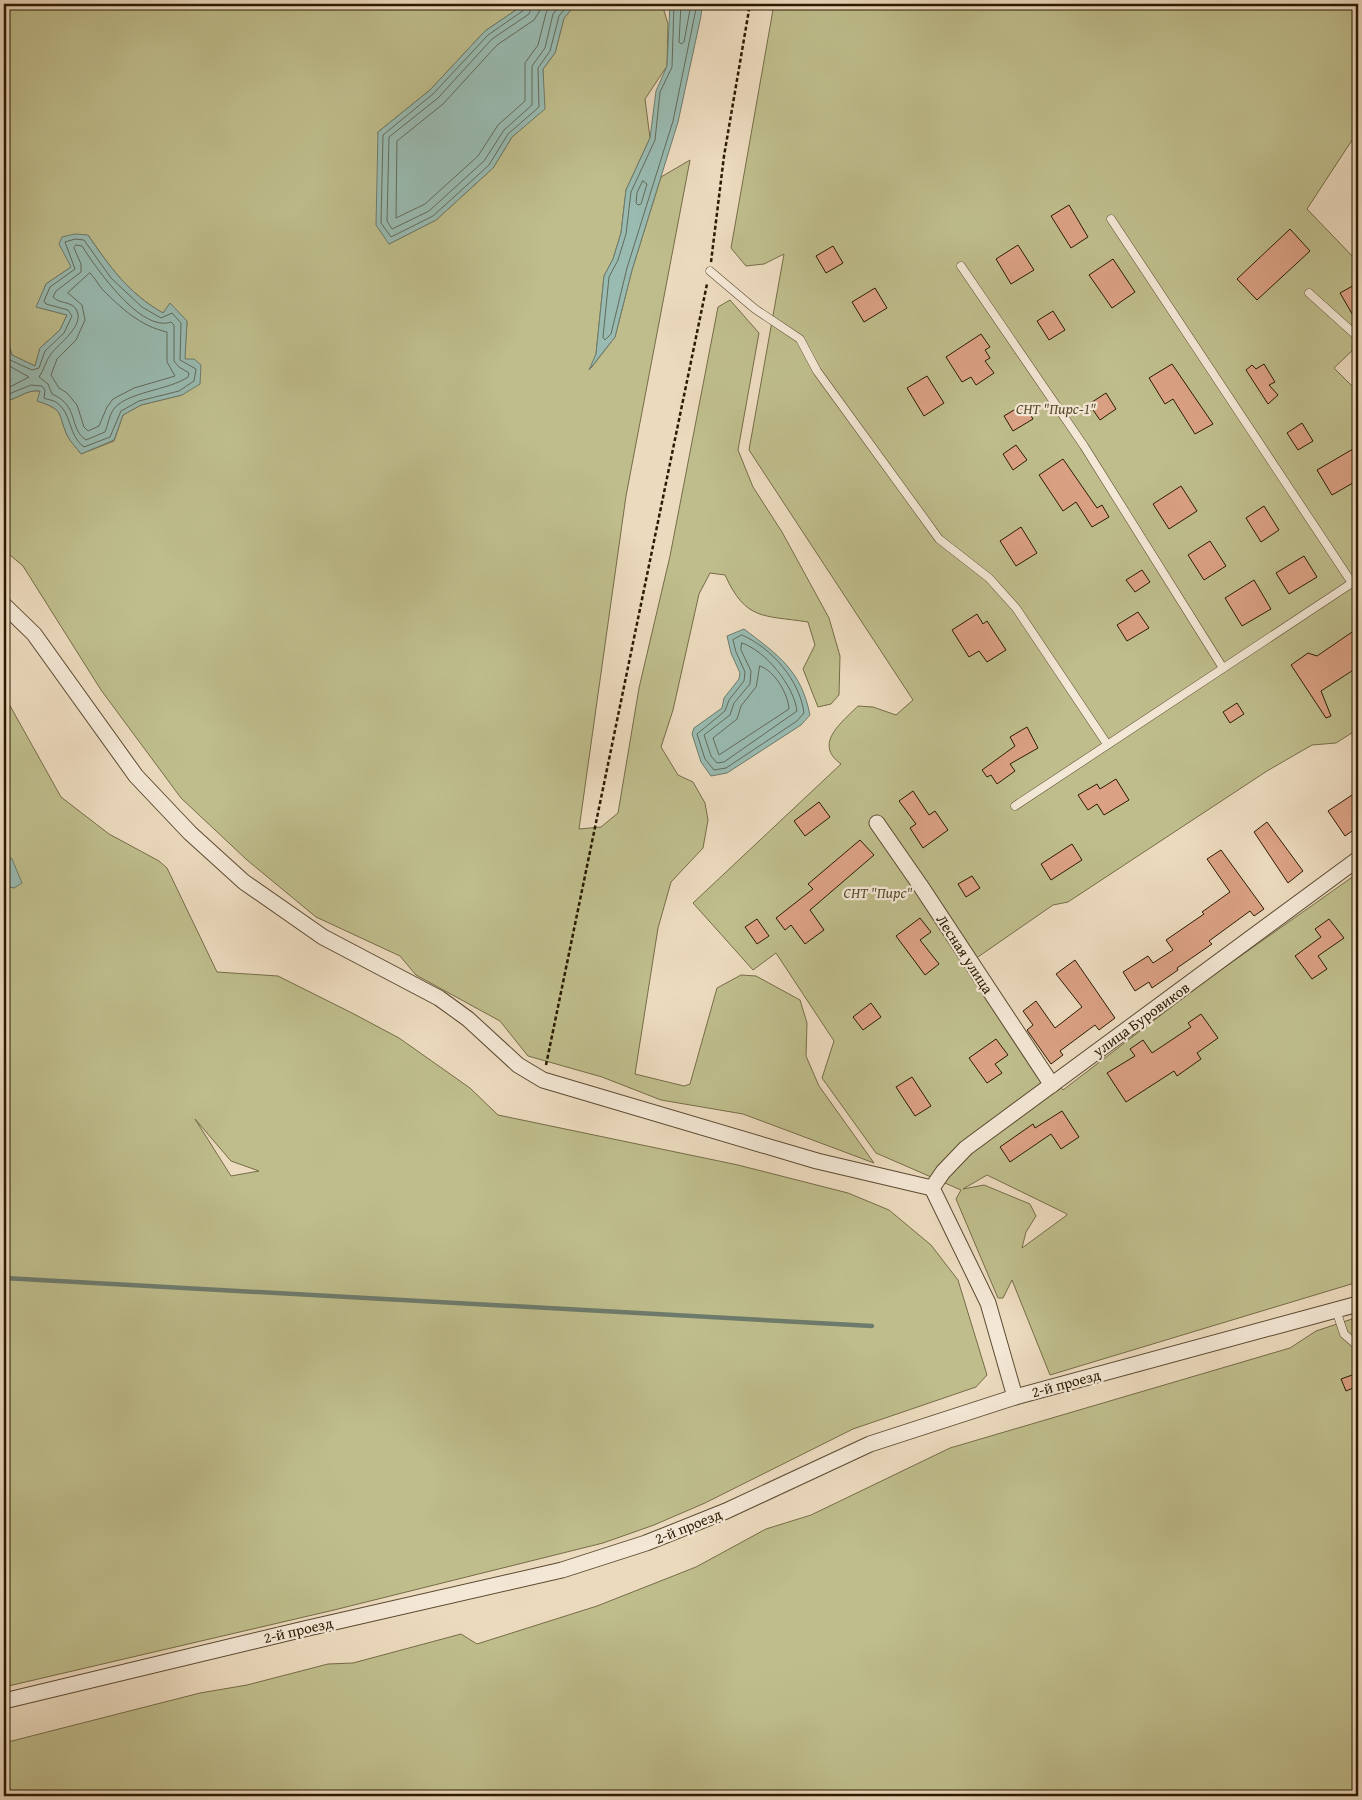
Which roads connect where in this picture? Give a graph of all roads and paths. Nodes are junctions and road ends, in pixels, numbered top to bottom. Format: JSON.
{"nodes":[{"id":1,"x":750,"y":4,"type":"edge"},
{"id":2,"x":1110,"y":219,"type":"dead end"},
{"id":3,"x":961,"y":266,"type":"dead end"},
{"id":4,"x":710,"y":271,"type":"junction"},
{"id":5,"x":1308,"y":293,"type":"dead end"},
{"id":6,"x":1358,"y":337,"type":"edge"},
{"id":7,"x":1355,"y":581,"type":"edge"},
{"id":8,"x":4,"y":605,"type":"edge"},
{"id":9,"x":1223,"y":668,"type":"junction"},
{"id":10,"x":1107,"y":744,"type":"junction"},
{"id":11,"x":1015,"y":806,"type":"dead end"},
{"id":12,"x":877,"y":823,"type":"dead end"},
{"id":13,"x":1358,"y":859,"type":"edge"},
{"id":14,"x":543,"y":1080,"type":"junction"},
{"id":15,"x":1052,"y":1085,"type":"junction"},
{"id":16,"x":932,"y":1188,"type":"junction"},
{"id":17,"x":1358,"y":1304,"type":"edge"},
{"id":18,"x":1336,"y":1310,"type":"junction"},
{"id":19,"x":1358,"y":1346,"type":"edge"},
{"id":20,"x":1015,"y":1397,"type":"junction"},
{"id":21,"x":4,"y":1701,"type":"edge"}],
"edges":[{"from":1,"to":4,"type":"path"},
{"from":2,"to":7,"type":"lane"},
{"from":3,"to":9,"type":"lane"},
{"from":4,"to":10,"type":"lane"},
{"from":4,"to":14,"type":"path"},
{"from":5,"to":6,"type":"lane"},
{"from":7,"to":9,"type":"lane"},
{"from":8,"to":14,"type":"street"},
{"from":9,"to":10,"type":"lane"},
{"from":10,"to":11,"type":"lane"},
{"from":12,"to":15,"type":"street","name":"Лесная улица"},
{"from":13,"to":15,"type":"street","name":"улица Буровиков"},
{"from":14,"to":16,"type":"street"},
{"from":15,"to":16,"type":"street","name":"улица Буровиков"},
{"from":16,"to":20,"type":"street"},
{"from":17,"to":18,"type":"street","name":"2-й проезд"},
{"from":18,"to":19,"type":"lane"},
{"from":18,"to":20,"type":"street","name":"2-й проезд"},
{"from":20,"to":21,"type":"street","name":"2-й проезд"}]}
